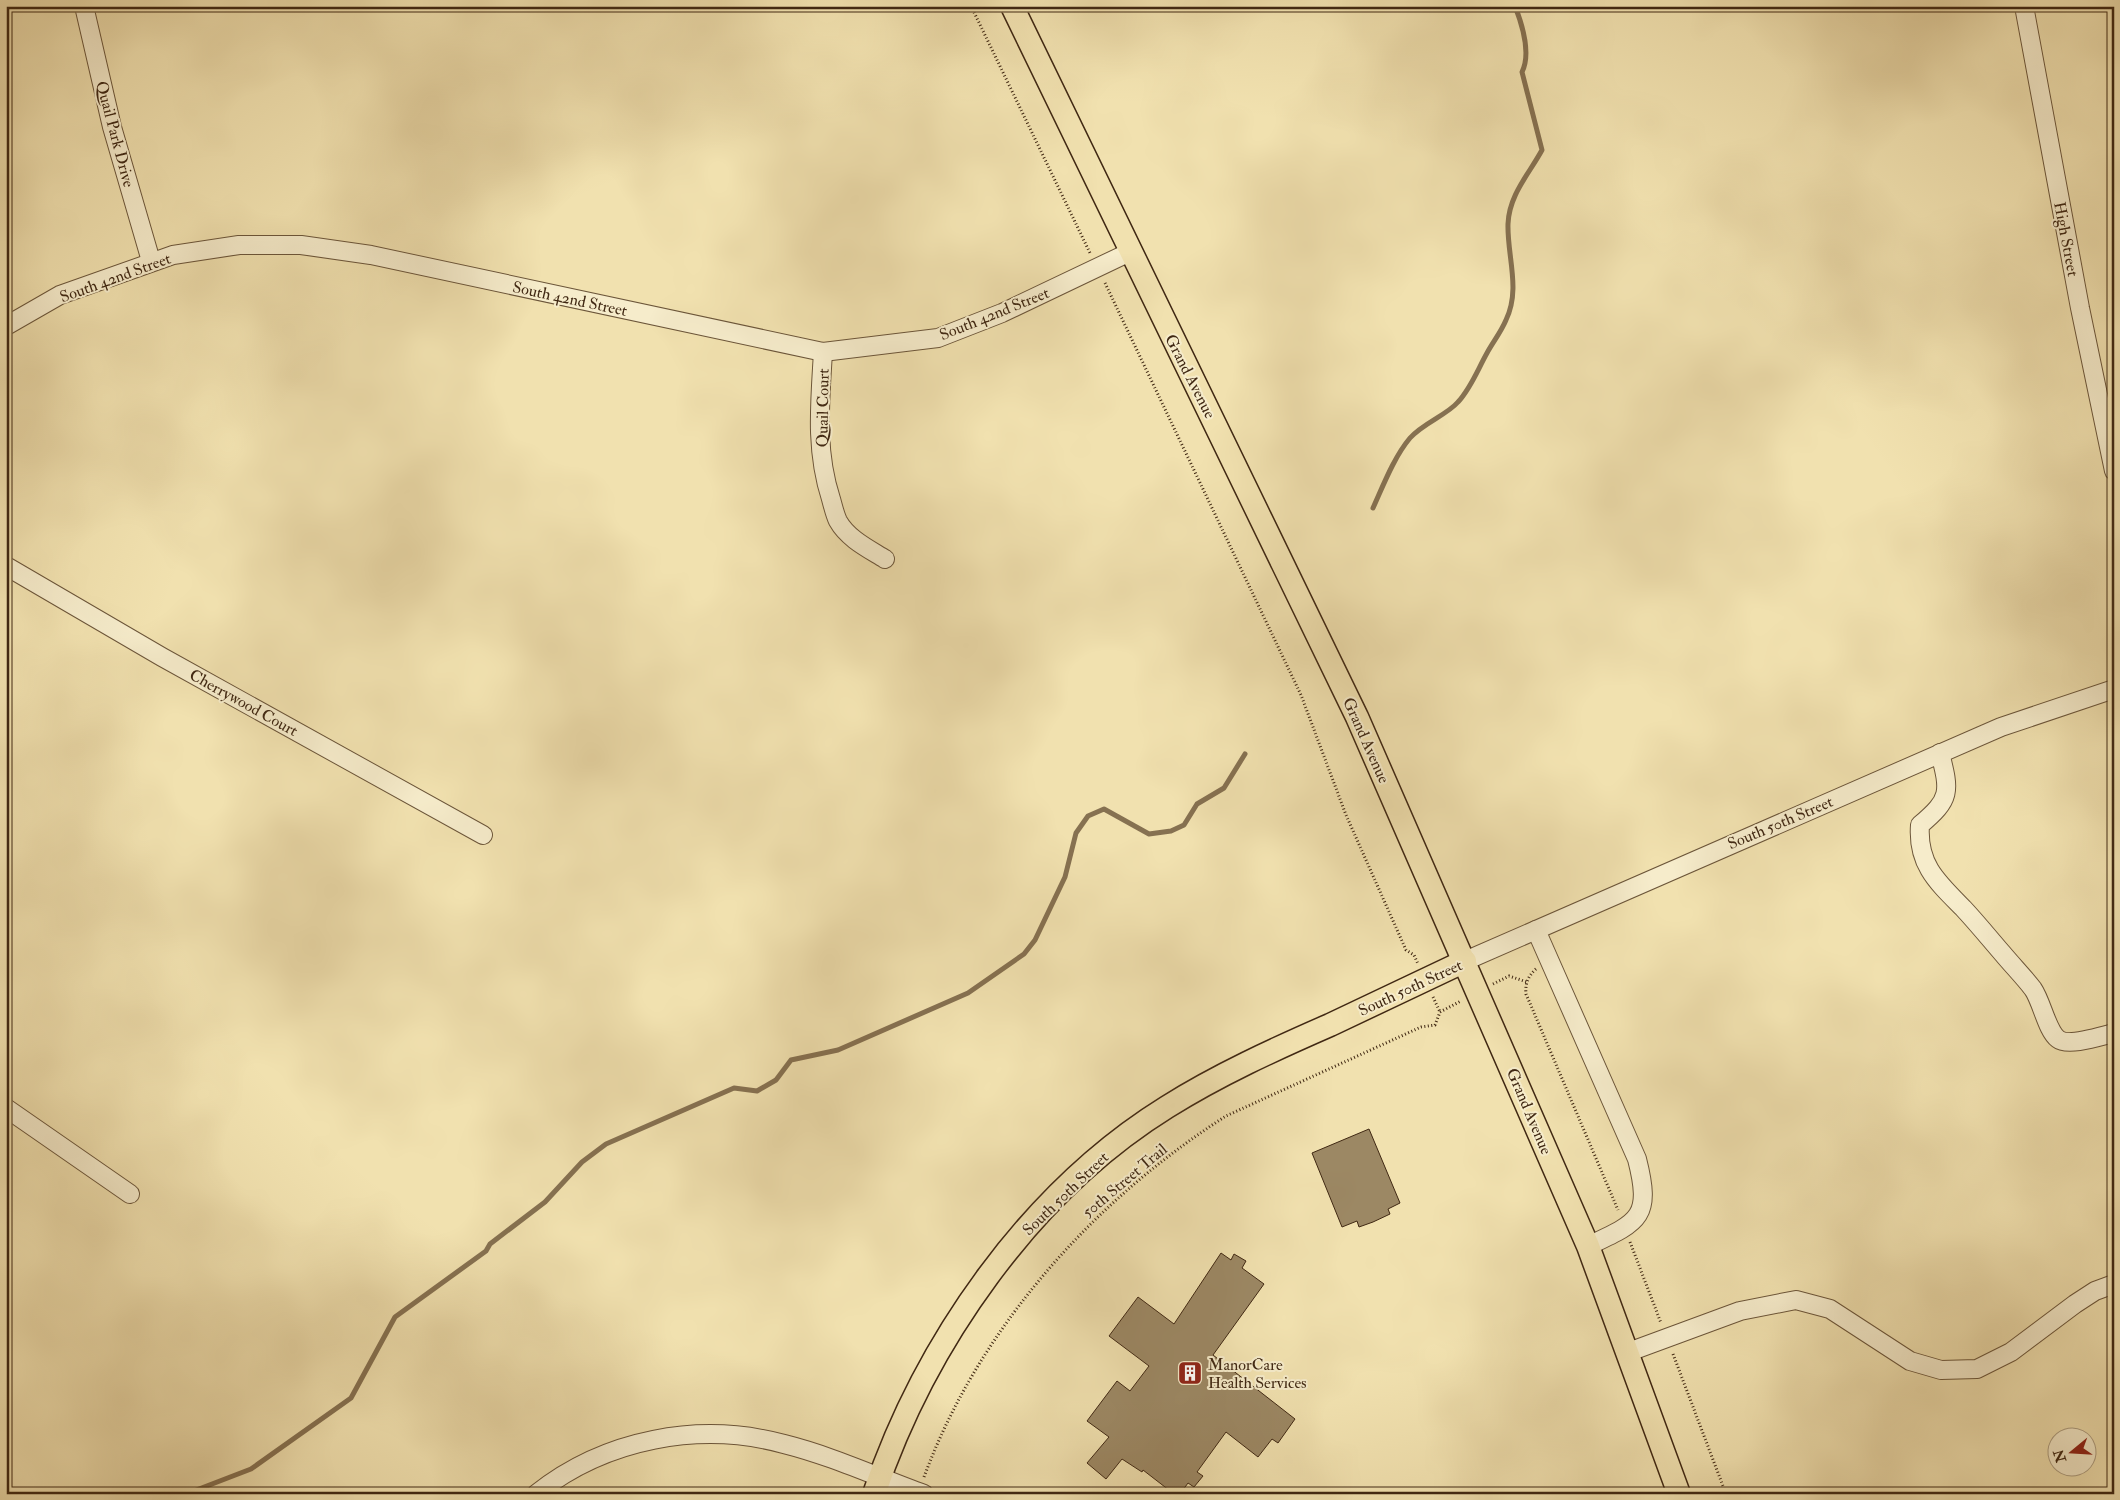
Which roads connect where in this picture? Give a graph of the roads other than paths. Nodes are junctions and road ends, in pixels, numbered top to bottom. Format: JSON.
{"nodes":[{"id":1,"x":84,"y":6,"type":"edge"},
{"id":2,"x":1012,"y":6,"type":"edge"},
{"id":3,"x":2024,"y":6,"type":"edge"},
{"id":4,"x":1130,"y":252,"type":"junction"},
{"id":5,"x":152,"y":261,"type":"junction"},
{"id":6,"x":6,"y":326,"type":"edge"},
{"id":7,"x":823,"y":352,"type":"junction"},
{"id":8,"x":2114,"y":471,"type":"edge"},
{"id":9,"x":885,"y":559,"type":"dead end"},
{"id":10,"x":6,"y":566,"type":"edge"},
{"id":11,"x":2114,"y":689,"type":"edge"},
{"id":12,"x":1940,"y":753,"type":"junction"},
{"id":13,"x":483,"y":835,"type":"dead end"},
{"id":14,"x":1536,"y":930,"type":"junction"},
{"id":15,"x":1465,"y":961,"type":"junction"},
{"id":16,"x":2114,"y":1033,"type":"edge"},
{"id":17,"x":6,"y":1108,"type":"edge"},
{"id":18,"x":130,"y":1194,"type":"dead end"},
{"id":19,"x":1588,"y":1246,"type":"junction"},
{"id":20,"x":2114,"y":1284,"type":"edge"},
{"id":21,"x":1626,"y":1353,"type":"junction"},
{"id":22,"x":877,"y":1486,"type":"edge"},
{"id":23,"x":923,"y":1486,"type":"edge"},
{"id":24,"x":536,"y":1494,"type":"edge"},
{"id":25,"x":1679,"y":1494,"type":"edge"}],
"edges":[{"from":1,"to":5,"type":"street","name":"Quail Park Drive"},
{"from":2,"to":4,"type":"main road","name":"Grand Avenue"},
{"from":3,"to":8,"type":"street","name":"High Street"},
{"from":4,"to":7,"type":"street","name":"South 42nd Street"},
{"from":4,"to":15,"type":"main road","name":"Grand Avenue"},
{"from":5,"to":6,"type":"street","name":"South 42nd Street"},
{"from":5,"to":7,"type":"street","name":"South 42nd Street"},
{"from":7,"to":9,"type":"street","name":"Quail Court"},
{"from":10,"to":13,"type":"street","name":"Cherrywood Court"},
{"from":11,"to":12,"type":"street","name":"South 50th Street"},
{"from":12,"to":14,"type":"street","name":"South 50th Street"},
{"from":12,"to":16,"type":"street"},
{"from":14,"to":15,"type":"street","name":"South 50th Street"},
{"from":14,"to":19,"type":"street"},
{"from":15,"to":19,"type":"main road","name":"Grand Avenue"},
{"from":15,"to":22,"type":"main road","name":"South 50th Street"},
{"from":17,"to":18,"type":"street"},
{"from":19,"to":21,"type":"main road","name":"Grand Avenue"},
{"from":20,"to":21,"type":"street"},
{"from":21,"to":25,"type":"main road","name":"Grand Avenue"},
{"from":22,"to":23,"type":"street"},
{"from":22,"to":24,"type":"street"}]}
